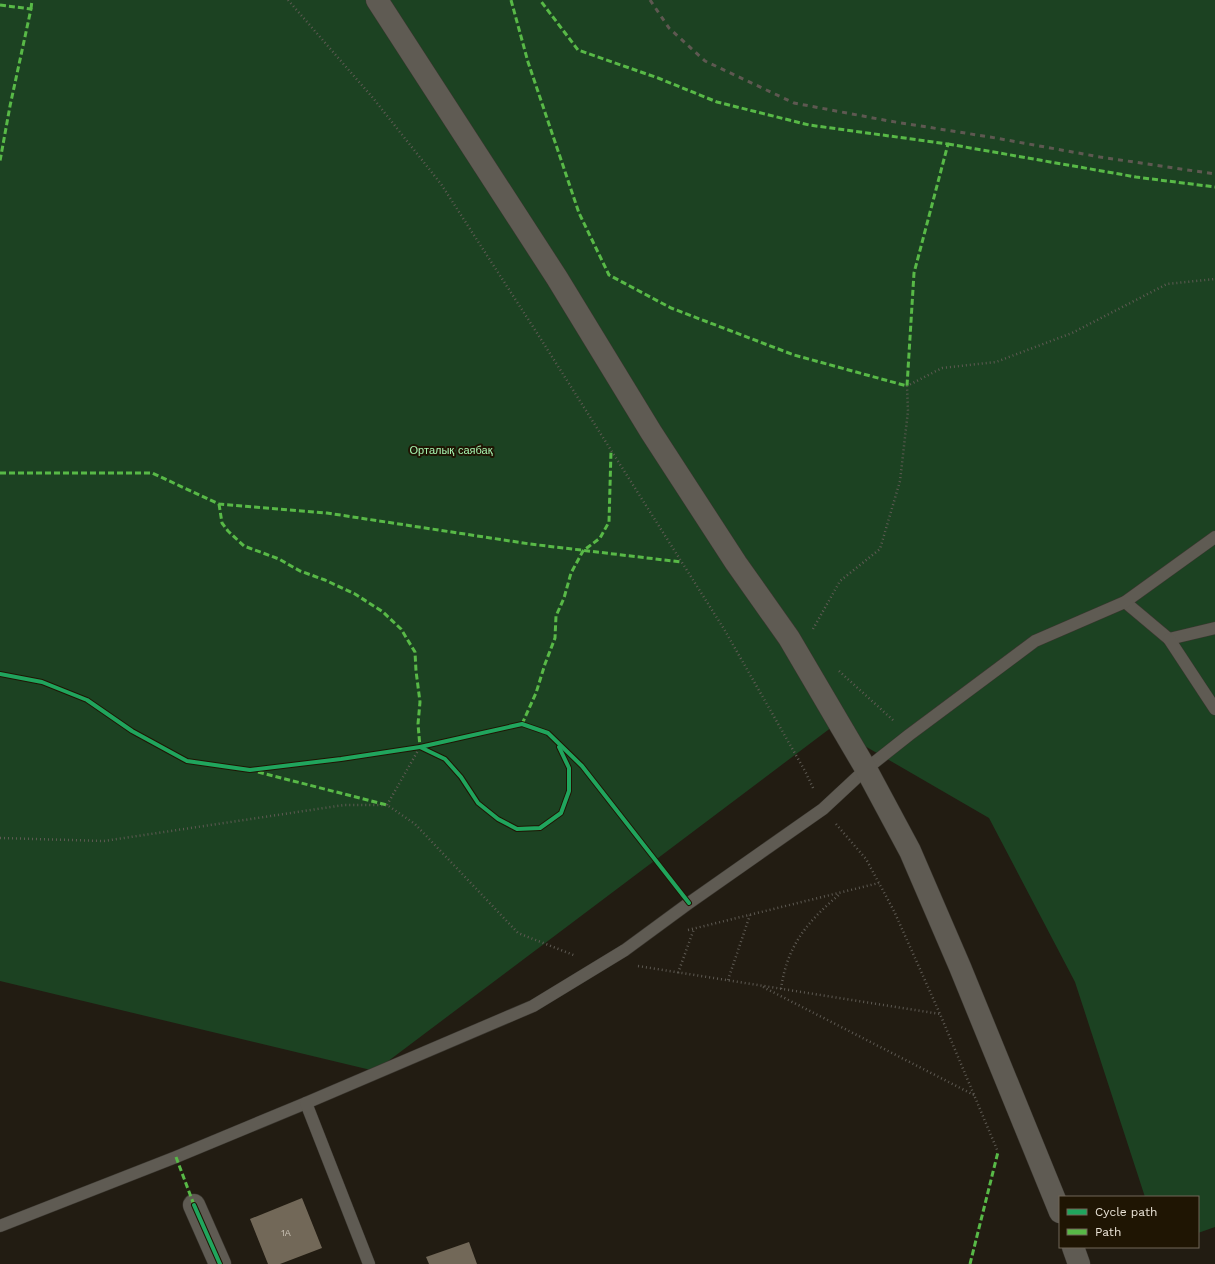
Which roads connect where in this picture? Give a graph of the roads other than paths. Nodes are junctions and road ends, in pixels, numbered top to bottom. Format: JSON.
{"nodes":[{"id":1,"x":377,"y":0,"type":"edge"},
{"id":2,"x":1215,"y":538,"type":"edge"},
{"id":3,"x":1125,"y":602,"type":"junction"},
{"id":4,"x":1215,"y":628,"type":"edge"},
{"id":5,"x":1169,"y":639,"type":"junction"},
{"id":6,"x":1215,"y":709,"type":"edge"},
{"id":7,"x":866,"y":769,"type":"junction"},
{"id":8,"x":306,"y":1103,"type":"junction"},
{"id":9,"x":194,"y":1205,"type":"dead end"},
{"id":10,"x":1059,"y":1210,"type":"edge"},
{"id":11,"x":0,"y":1226,"type":"edge"},
{"id":12,"x":1073,"y":1248,"type":"edge"},
{"id":13,"x":220,"y":1264,"type":"edge"},
{"id":14,"x":369,"y":1264,"type":"edge"},
{"id":15,"x":1079,"y":1264,"type":"edge"}],
"edges":[{"from":1,"to":7,"type":"main road"},
{"from":2,"to":3,"type":"lane"},
{"from":3,"to":5,"type":"lane"},
{"from":3,"to":7,"type":"lane"},
{"from":4,"to":5,"type":"lane"},
{"from":5,"to":6,"type":"lane"},
{"from":7,"to":8,"type":"lane"},
{"from":7,"to":10,"type":"main road"},
{"from":8,"to":11,"type":"lane"},
{"from":8,"to":14,"type":"lane"},
{"from":9,"to":13,"type":"main road"},
{"from":12,"to":15,"type":"main road"}]}
